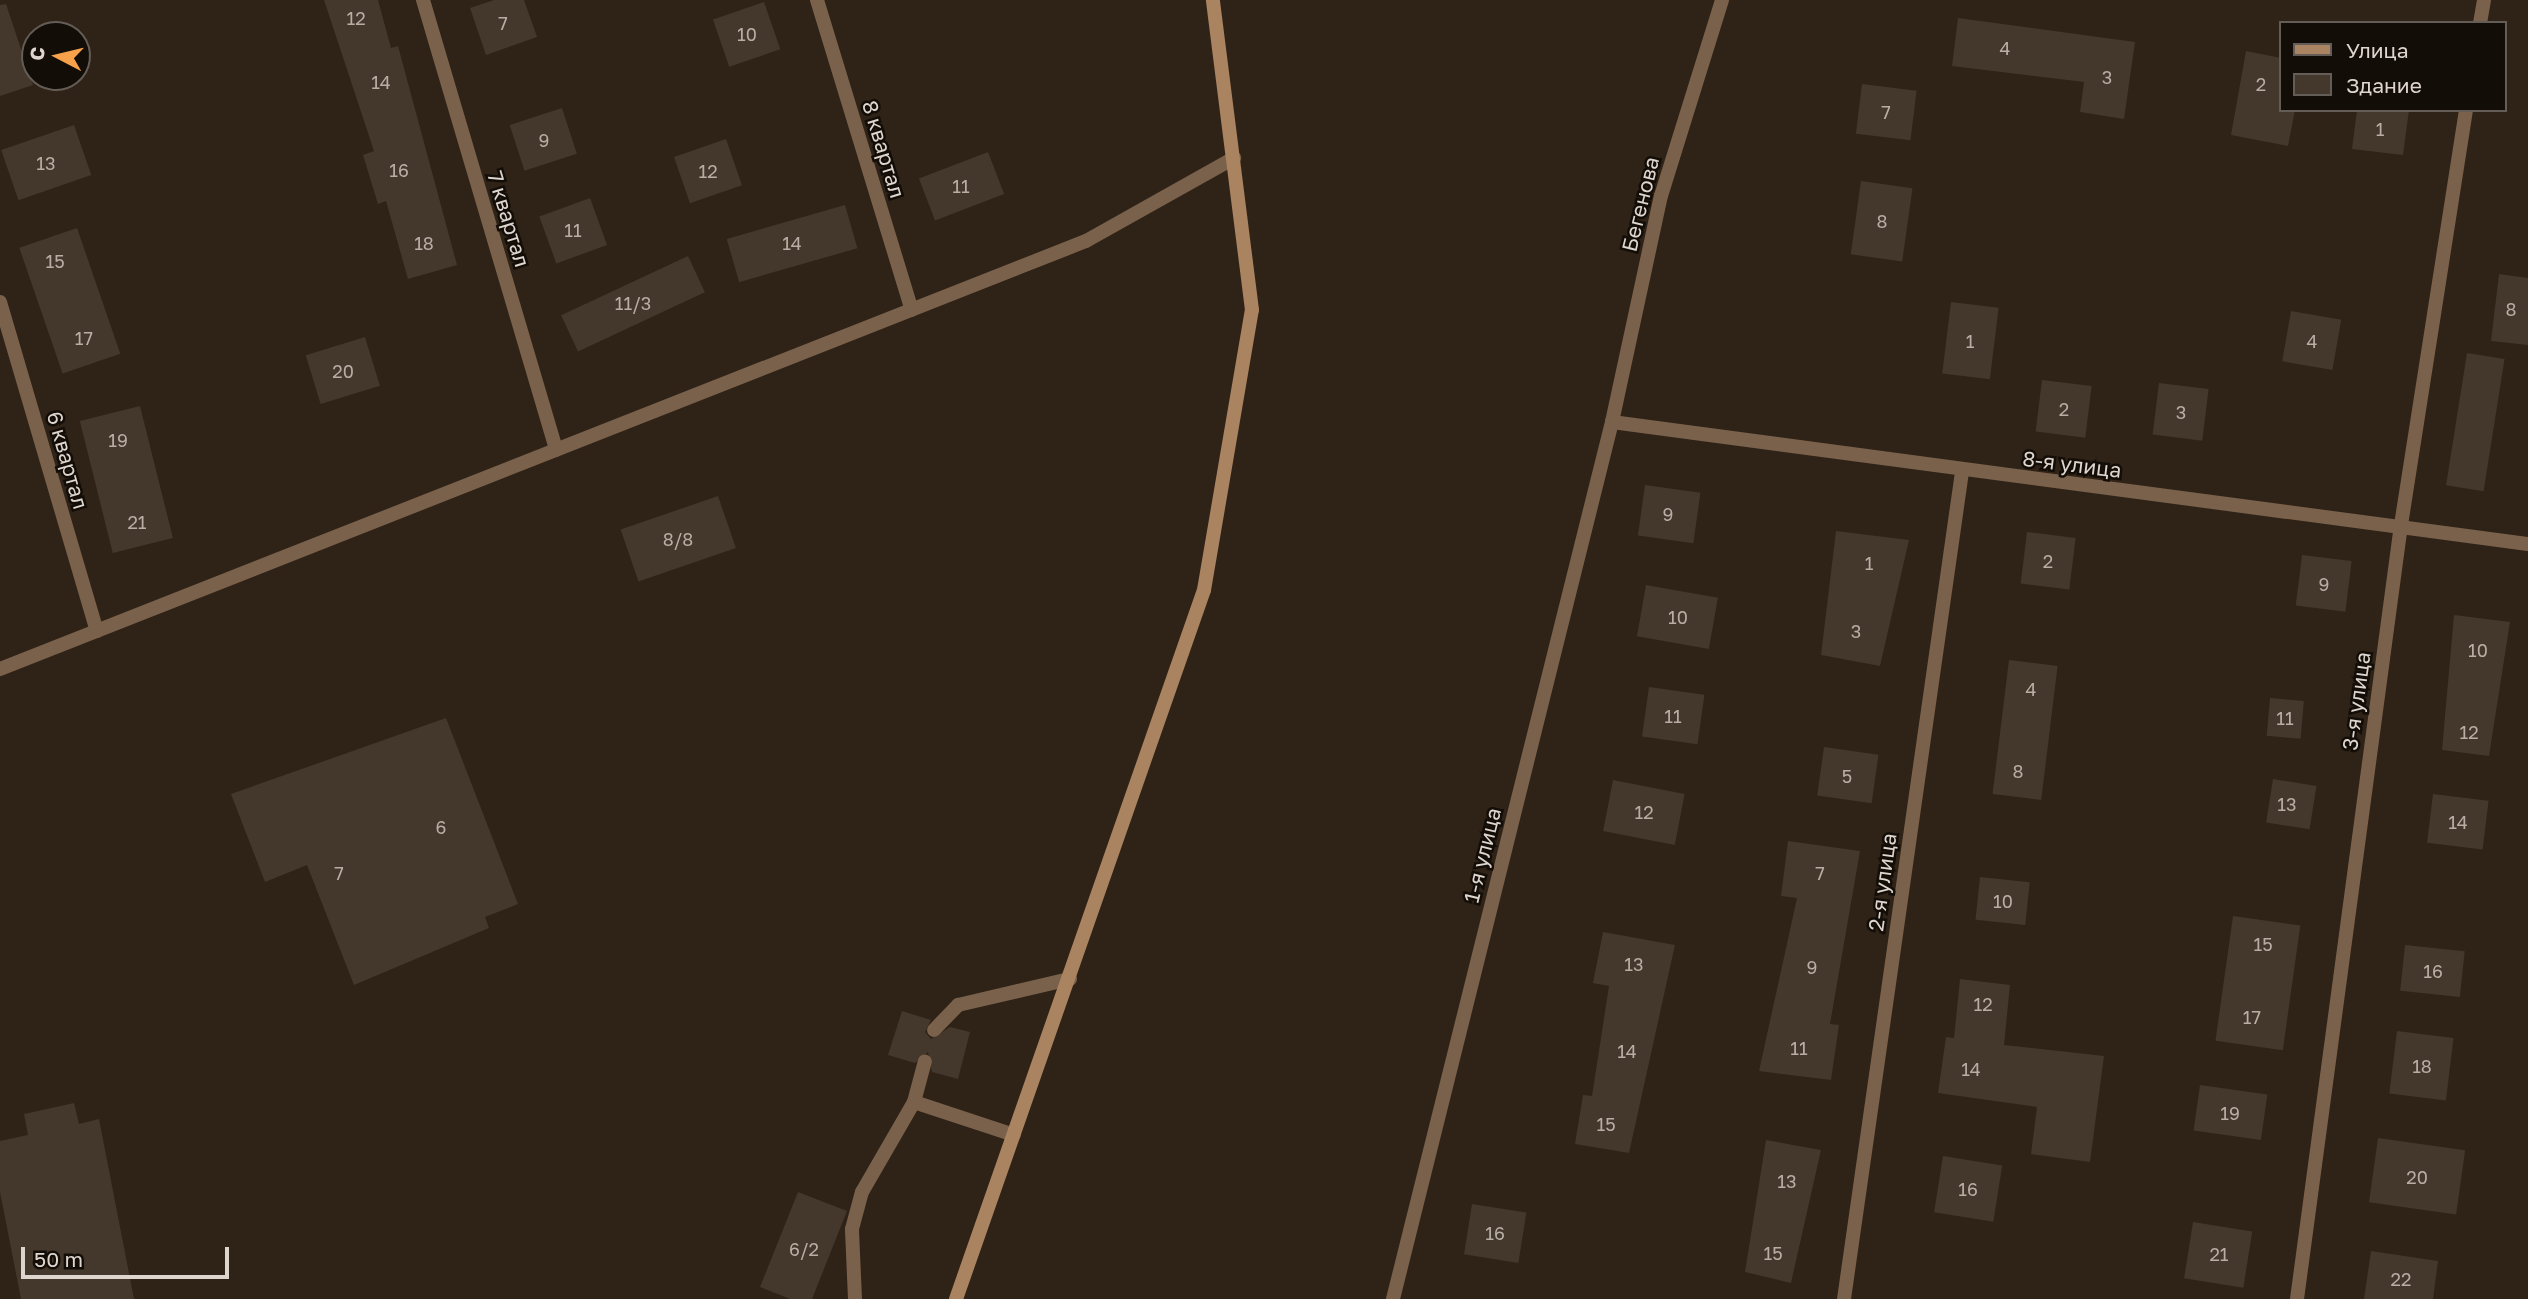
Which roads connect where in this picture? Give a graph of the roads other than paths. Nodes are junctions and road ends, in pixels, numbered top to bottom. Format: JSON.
{"nodes":[{"id":1,"x":423,"y":0,"type":"edge"},
{"id":2,"x":817,"y":0,"type":"edge"},
{"id":3,"x":1213,"y":0,"type":"edge"},
{"id":4,"x":1722,"y":0,"type":"edge"},
{"id":5,"x":2484,"y":0,"type":"edge"},
{"id":6,"x":2480,"y":21,"type":"edge"},
{"id":7,"x":2466,"y":112,"type":"edge"},
{"id":8,"x":1234,"y":158,"type":"junction"},
{"id":9,"x":0,"y":302,"type":"edge"},
{"id":10,"x":912,"y":310,"type":"junction"},
{"id":11,"x":1612,"y":422,"type":"junction"},
{"id":12,"x":556,"y":450,"type":"junction"},
{"id":13,"x":1962,"y":472,"type":"junction"},
{"id":14,"x":2400,"y":525,"type":"junction"},
{"id":15,"x":2528,"y":544,"type":"edge"},
{"id":16,"x":97,"y":631,"type":"junction"},
{"id":17,"x":0,"y":669,"type":"edge"},
{"id":18,"x":1070,"y":979,"type":"junction"},
{"id":19,"x":934,"y":1030,"type":"dead end"},
{"id":20,"x":925,"y":1061,"type":"dead end"},
{"id":21,"x":914,"y":1102,"type":"junction"},
{"id":22,"x":1014,"y":1135,"type":"junction"},
{"id":23,"x":855,"y":1299,"type":"edge"},
{"id":24,"x":956,"y":1299,"type":"edge"},
{"id":25,"x":1393,"y":1299,"type":"edge"},
{"id":26,"x":1844,"y":1299,"type":"edge"},
{"id":27,"x":2297,"y":1299,"type":"edge"}],
"edges":[{"from":1,"to":12,"type":"street","name":"7 квартал"},
{"from":2,"to":10,"type":"street","name":"8 квартал"},
{"from":3,"to":8,"type":"main road"},
{"from":4,"to":11,"type":"street","name":"Бегенова"},
{"from":5,"to":6,"type":"street"},
{"from":7,"to":14,"type":"street","name":"3-я улица"},
{"from":8,"to":10,"type":"street"},
{"from":8,"to":18,"type":"main road"},
{"from":9,"to":16,"type":"street","name":"6 квартал"},
{"from":10,"to":12,"type":"street"},
{"from":11,"to":13,"type":"street","name":"8-я улица"},
{"from":11,"to":25,"type":"street","name":"1-я улица"},
{"from":12,"to":16,"type":"street"},
{"from":13,"to":14,"type":"street","name":"8-я улица"},
{"from":13,"to":26,"type":"street","name":"2-я улица"},
{"from":14,"to":15,"type":"street","name":"8-я улица"},
{"from":14,"to":27,"type":"street","name":"3-я улица"},
{"from":16,"to":17,"type":"street"},
{"from":18,"to":19,"type":"street"},
{"from":18,"to":22,"type":"main road"},
{"from":20,"to":21,"type":"street"},
{"from":21,"to":22,"type":"street"},
{"from":21,"to":23,"type":"street"},
{"from":22,"to":24,"type":"main road"}]}
